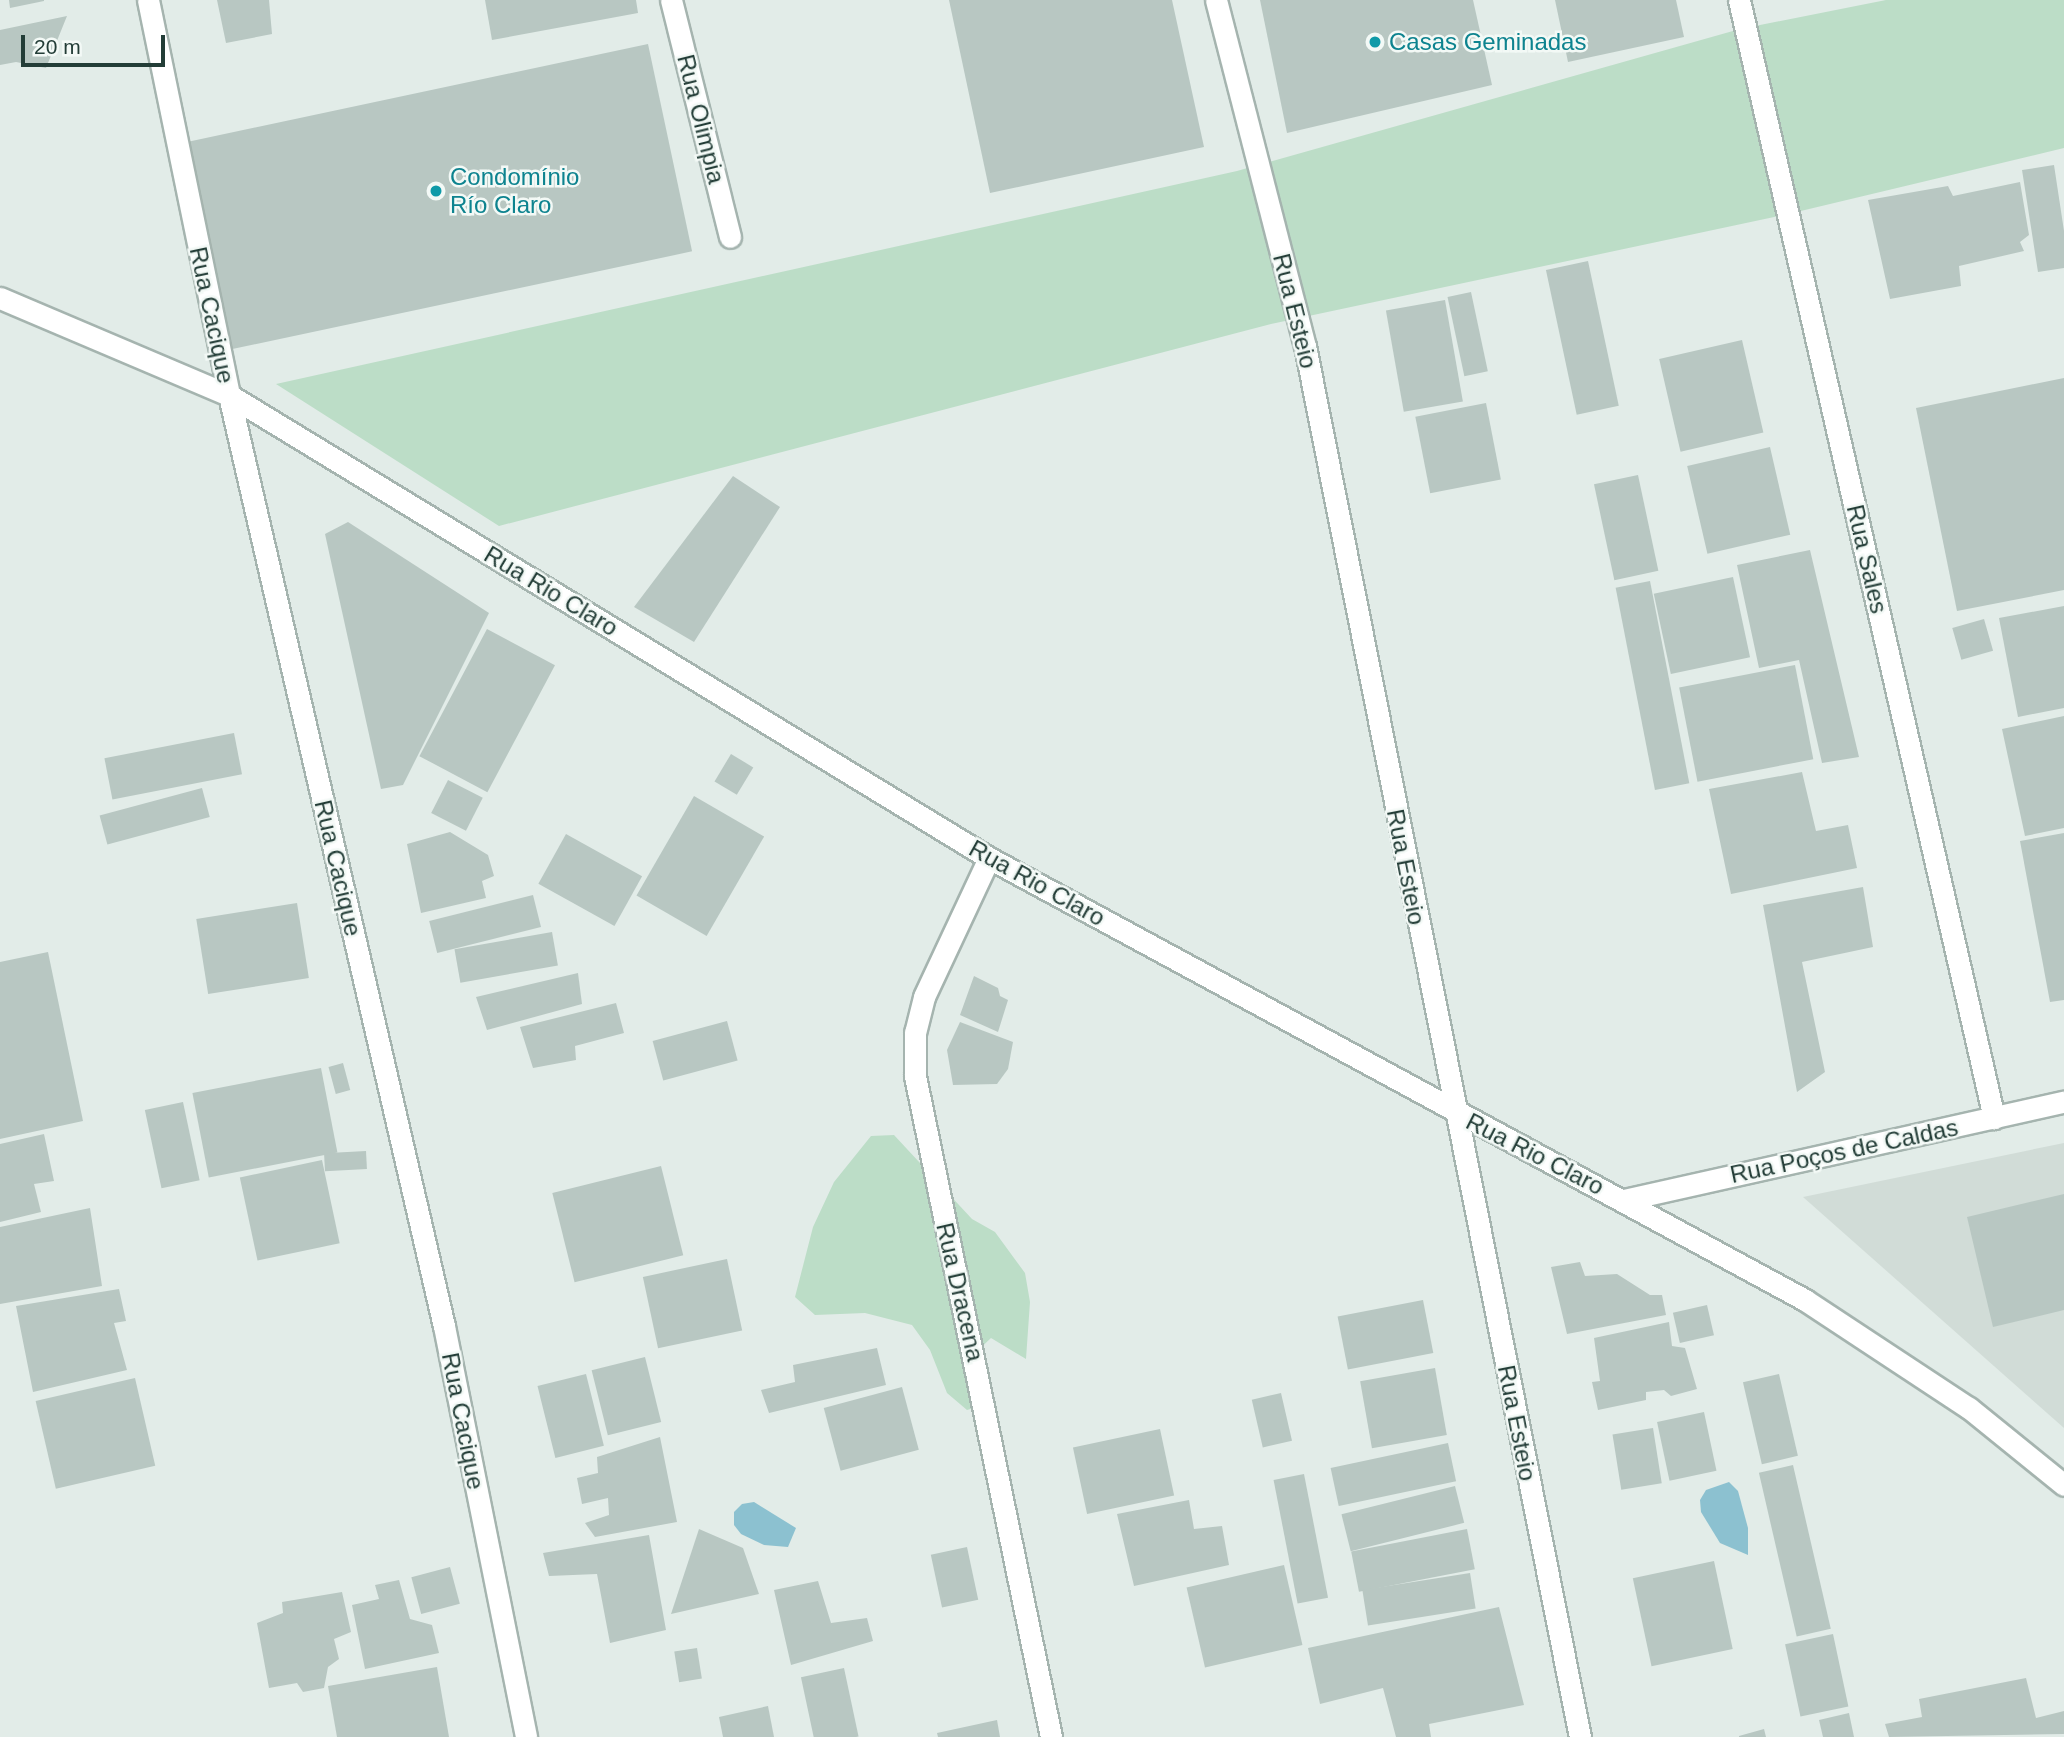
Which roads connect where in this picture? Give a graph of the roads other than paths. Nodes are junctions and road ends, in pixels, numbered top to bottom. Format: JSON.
{"nodes":[{"id":1,"x":148,"y":0,"type":"edge"},
{"id":2,"x":671,"y":0,"type":"edge"},
{"id":3,"x":1216,"y":0,"type":"edge"},
{"id":4,"x":1739,"y":0,"type":"edge"},
{"id":5,"x":730,"y":237,"type":"dead end"},
{"id":6,"x":0,"y":298,"type":"edge"},
{"id":7,"x":229,"y":395,"type":"junction"},
{"id":8,"x":989,"y":858,"type":"junction"},
{"id":9,"x":2064,"y":1102,"type":"edge"},
{"id":10,"x":1454,"y":1112,"type":"junction"},
{"id":11,"x":1994,"y":1118,"type":"junction"},
{"id":12,"x":1624,"y":1200,"type":"junction"},
{"id":13,"x":2064,"y":1485,"type":"edge"},
{"id":14,"x":526,"y":1737,"type":"edge"},
{"id":15,"x":1051,"y":1737,"type":"edge"},
{"id":16,"x":1580,"y":1737,"type":"edge"}],
"edges":[{"from":1,"to":7,"type":"street","name":"Rua Cacique"},
{"from":2,"to":5,"type":"street","name":"Rua Olimpia"},
{"from":3,"to":10,"type":"street","name":"Rua Esteio"},
{"from":4,"to":11,"type":"street","name":"Rua Sales"},
{"from":6,"to":7,"type":"street","name":"Rua Rio Claro"},
{"from":7,"to":8,"type":"street","name":"Rua Rio Claro"},
{"from":7,"to":14,"type":"street","name":"Rua Cacique"},
{"from":8,"to":10,"type":"street","name":"Rua Rio Claro"},
{"from":8,"to":15,"type":"street","name":"Rua Dracena"},
{"from":9,"to":11,"type":"street","name":"Rua Poços de Caldas"},
{"from":10,"to":12,"type":"street","name":"Rua Rio Claro"},
{"from":10,"to":16,"type":"street","name":"Rua Esteio"},
{"from":11,"to":12,"type":"street","name":"Rua Poços de Caldas"},
{"from":12,"to":13,"type":"street","name":"Rua Rio Claro"}]}
